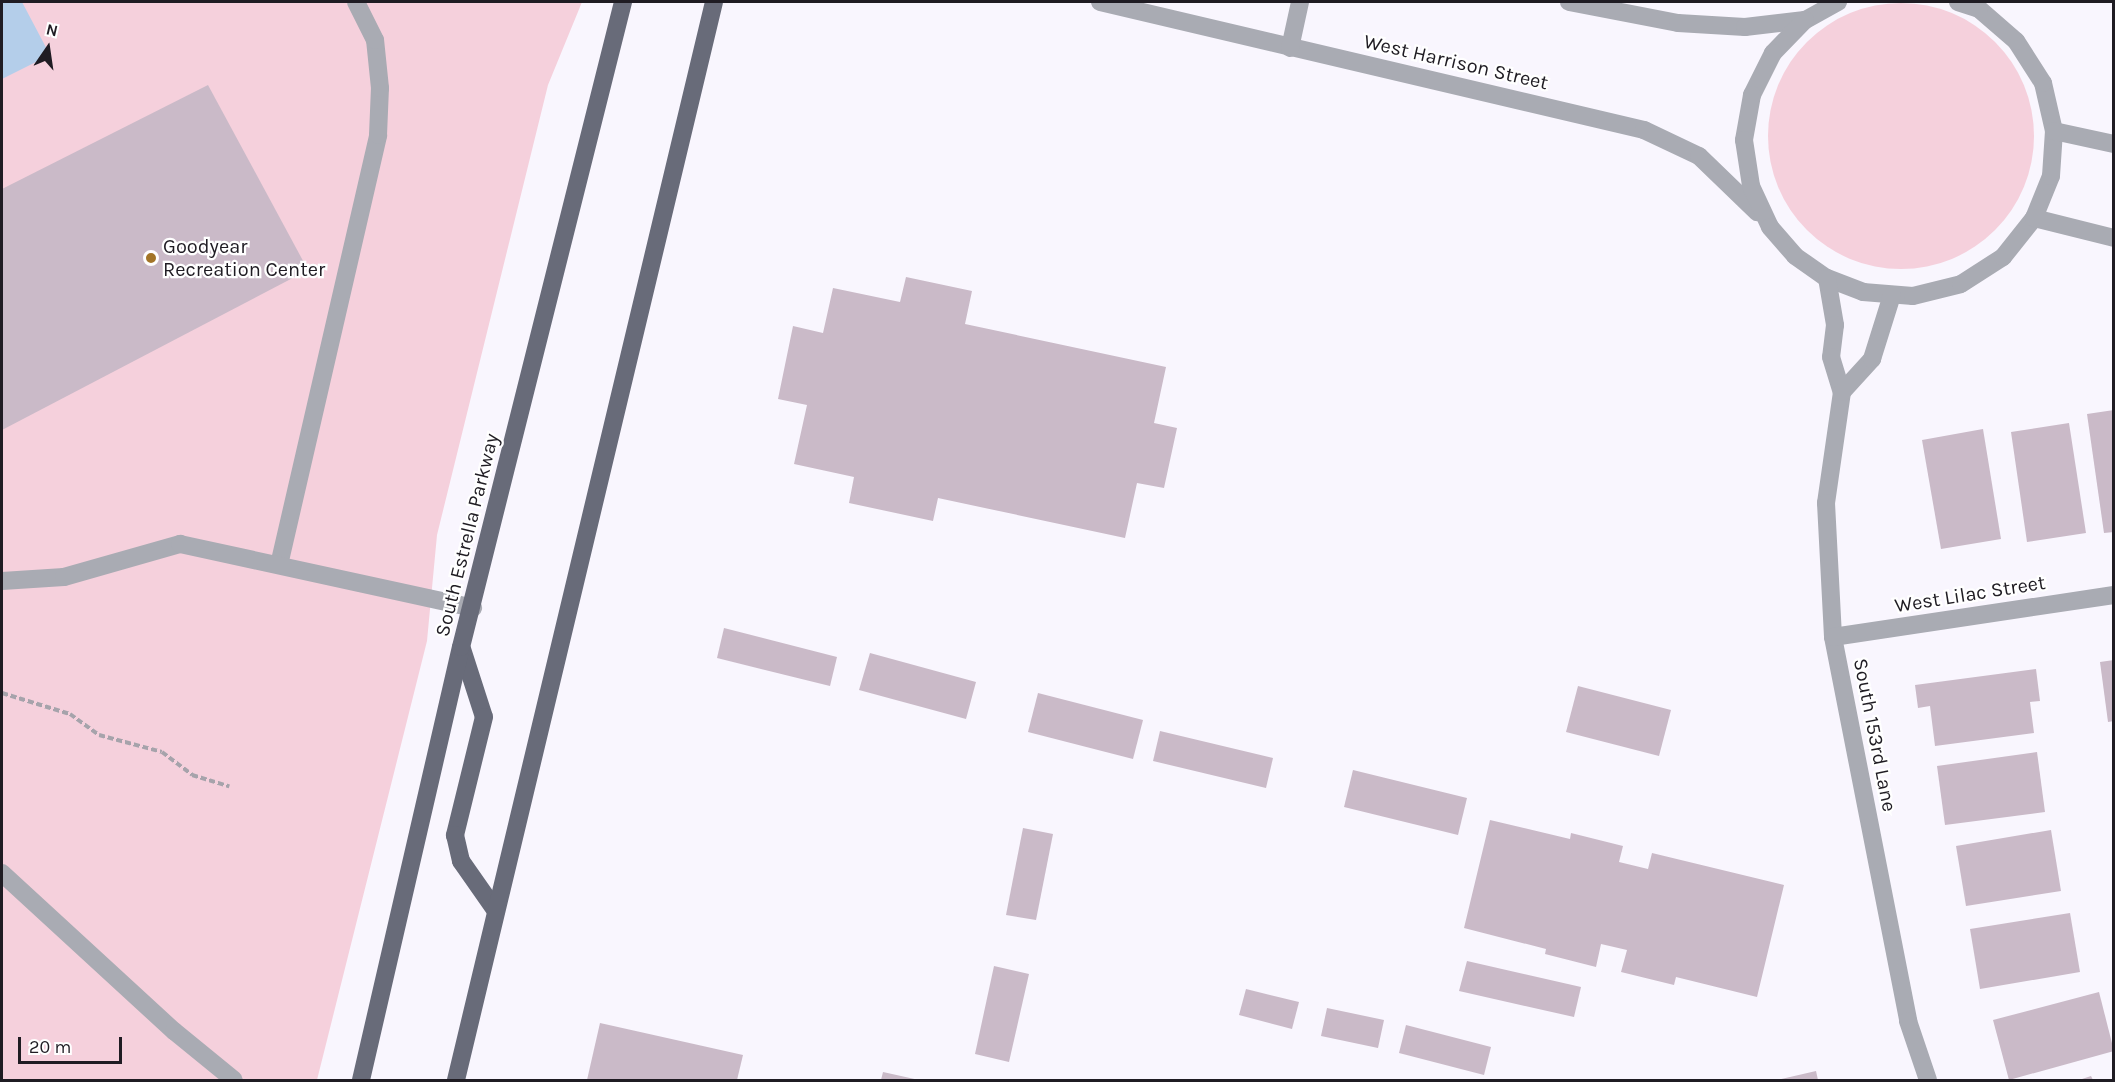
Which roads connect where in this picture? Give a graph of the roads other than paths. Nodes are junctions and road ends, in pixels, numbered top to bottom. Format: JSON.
{"nodes":[{"id":1,"x":356,"y":2,"type":"edge"},
{"id":2,"x":623,"y":2,"type":"edge"},
{"id":3,"x":714,"y":2,"type":"edge"},
{"id":4,"x":1100,"y":2,"type":"edge"},
{"id":5,"x":1300,"y":2,"type":"edge"},
{"id":6,"x":1569,"y":2,"type":"edge"},
{"id":7,"x":1838,"y":2,"type":"edge"},
{"id":8,"x":1958,"y":2,"type":"edge"},
{"id":9,"x":1805,"y":20,"type":"junction"},
{"id":10,"x":1290,"y":48,"type":"junction"},
{"id":11,"x":2054,"y":131,"type":"junction"},
{"id":12,"x":2114,"y":144,"type":"edge"},
{"id":13,"x":2034,"y":218,"type":"junction"},
{"id":14,"x":1770,"y":227,"type":"junction"},
{"id":15,"x":2114,"y":238,"type":"edge"},
{"id":16,"x":1827,"y":279,"type":"junction"},
{"id":17,"x":1892,"y":295,"type":"junction"},
{"id":18,"x":1842,"y":392,"type":"junction"},
{"id":19,"x":279,"y":565,"type":"junction"},
{"id":20,"x":2,"y":581,"type":"edge"},
{"id":21,"x":2114,"y":595,"type":"edge"},
{"id":22,"x":474,"y":608,"type":"junction"},
{"id":23,"x":1833,"y":637,"type":"junction"},
{"id":24,"x":461,"y":647,"type":"junction"},
{"id":25,"x":2,"y":873,"type":"edge"},
{"id":26,"x":496,"y":911,"type":"junction"},
{"id":27,"x":234,"y":1080,"type":"edge"},
{"id":28,"x":360,"y":1080,"type":"edge"},
{"id":29,"x":456,"y":1080,"type":"edge"},
{"id":30,"x":1928,"y":1080,"type":"edge"}],
"edges":[{"from":1,"to":19,"type":"street"},
{"from":2,"to":22,"type":"main road","name":"South Estrella Parkway"},
{"from":3,"to":26,"type":"main road"},
{"from":4,"to":10,"type":"street","name":"West Harrison Street"},
{"from":5,"to":10,"type":"street"},
{"from":6,"to":9,"type":"street"},
{"from":7,"to":9,"type":"street"},
{"from":8,"to":11,"type":"street"},
{"from":9,"to":14,"type":"street"},
{"from":10,"to":14,"type":"street","name":"West Harrison Street"},
{"from":11,"to":12,"type":"street"},
{"from":11,"to":13,"type":"street"},
{"from":13,"to":15,"type":"street"},
{"from":13,"to":17,"type":"street"},
{"from":14,"to":16,"type":"street"},
{"from":16,"to":17,"type":"street"},
{"from":16,"to":18,"type":"street","name":"South 153rd Lane"},
{"from":17,"to":18,"type":"street"},
{"from":18,"to":23,"type":"street","name":"South 153rd Lane"},
{"from":19,"to":20,"type":"street"},
{"from":19,"to":22,"type":"street"},
{"from":21,"to":23,"type":"street","name":"West Lilac Street"},
{"from":22,"to":24,"type":"main road","name":"South Estrella Parkway"},
{"from":23,"to":30,"type":"street","name":"South 153rd Lane"},
{"from":24,"to":26,"type":"main road"},
{"from":24,"to":28,"type":"main road","name":"South Estrella Parkway"},
{"from":25,"to":27,"type":"street"},
{"from":26,"to":29,"type":"main road"}]}
